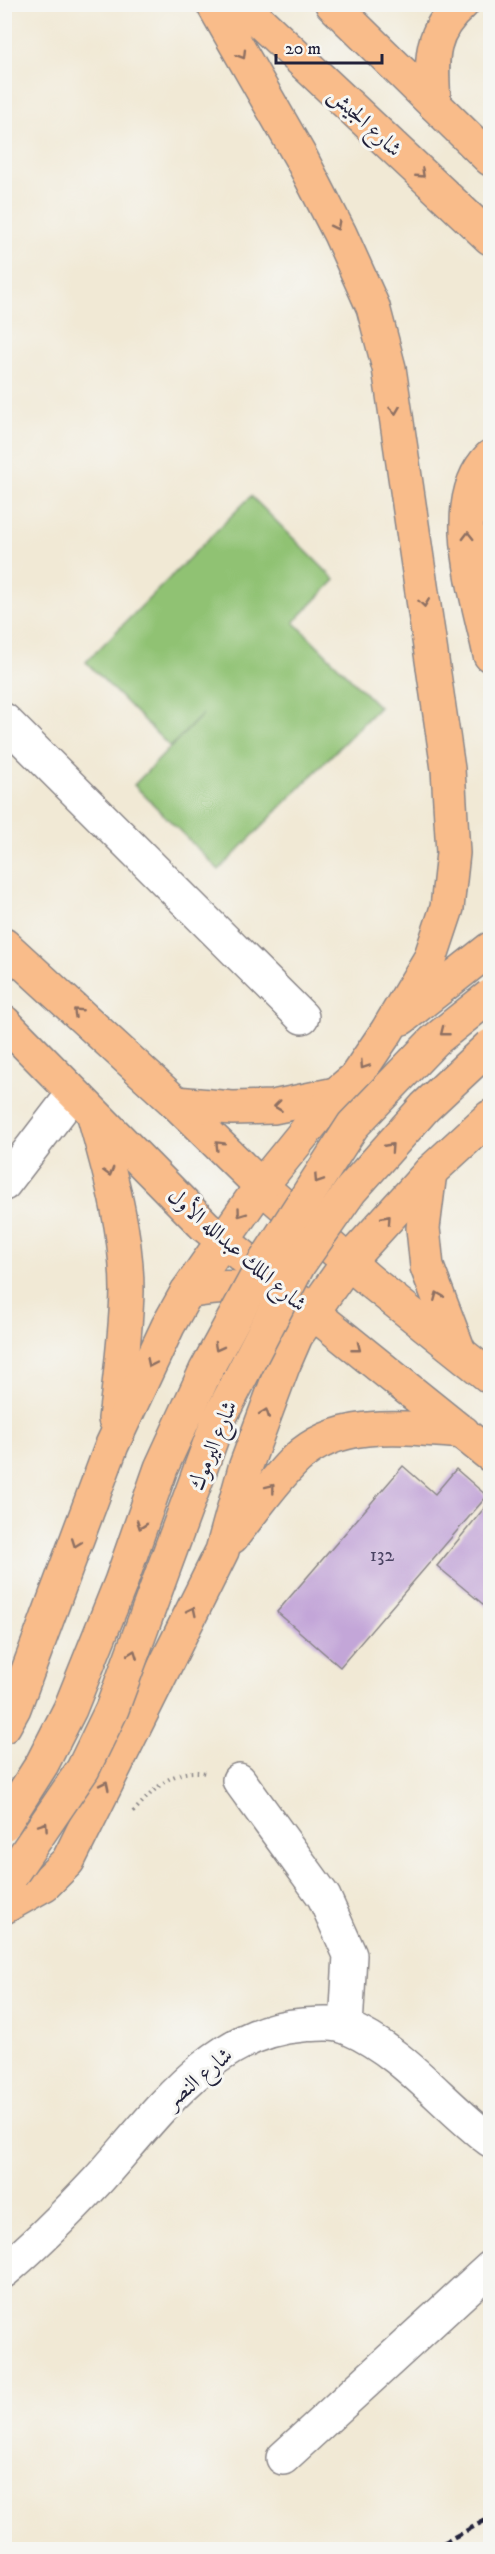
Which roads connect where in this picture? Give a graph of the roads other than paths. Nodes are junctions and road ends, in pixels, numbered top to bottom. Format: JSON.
{"nodes":[{"id":1,"x":213,"y":4,"type":"edge"},
{"id":2,"x":241,"y":4,"type":"edge"},
{"id":3,"x":332,"y":4,"type":"edge"},
{"id":4,"x":462,"y":4,"type":"edge"},
{"id":5,"x":434,"y":104,"type":"junction"},
{"id":6,"x":490,"y":159,"type":"edge"},
{"id":7,"x":490,"y":238,"type":"edge"},
{"id":8,"x":490,"y":457,"type":"edge"},
{"id":9,"x":490,"y":655,"type":"edge"},
{"id":10,"x":4,"y":720,"type":"edge"},
{"id":11,"x":4,"y":945,"type":"edge"},
{"id":12,"x":490,"y":949,"type":"edge"},
{"id":13,"x":490,"y":996,"type":"edge"},
{"id":14,"x":302,"y":1017,"type":"dead end"},
{"id":15,"x":4,"y":1022,"type":"edge"},
{"id":16,"x":387,"y":1030,"type":"junction"},
{"id":17,"x":490,"y":1046,"type":"edge"},
{"id":18,"x":336,"y":1094,"type":"junction"},
{"id":19,"x":176,"y":1103,"type":"junction"},
{"id":20,"x":84,"y":1105,"type":"junction"},
{"id":21,"x":490,"y":1117,"type":"edge"},
{"id":22,"x":430,"y":1172,"type":"junction"},
{"id":23,"x":4,"y":1184,"type":"edge"},
{"id":24,"x":261,"y":1186,"type":"junction"},
{"id":25,"x":222,"y":1240,"type":"junction"},
{"id":26,"x":348,"y":1262,"type":"junction"},
{"id":27,"x":187,"y":1292,"type":"junction"},
{"id":28,"x":311,"y":1312,"type":"junction"},
{"id":29,"x":459,"y":1351,"type":"junction"},
{"id":30,"x":283,"y":1366,"type":"junction"},
{"id":31,"x":490,"y":1377,"type":"edge"},
{"id":32,"x":463,"y":1432,"type":"junction"},
{"id":33,"x":112,"y":1445,"type":"junction"},
{"id":34,"x":490,"y":1455,"type":"edge"},
{"id":35,"x":222,"y":1551,"type":"junction"},
{"id":36,"x":4,"y":1726,"type":"edge"},
{"id":37,"x":227,"y":1777,"type":"road end"},
{"id":38,"x":4,"y":1824,"type":"edge"},
{"id":39,"x":8,"y":1882,"type":"edge"},
{"id":40,"x":4,"y":1907,"type":"edge"},
{"id":41,"x":346,"y":2027,"type":"junction"},
{"id":42,"x":490,"y":2140,"type":"edge"},
{"id":43,"x":490,"y":2268,"type":"edge"},
{"id":44,"x":4,"y":2271,"type":"edge"},
{"id":45,"x":283,"y":2458,"type":"dead end"}],
"edges":[{"from":1,"to":16,"type":"main road","one_way":true},
{"from":2,"to":7,"type":"main road","name":"شارع الجيش","one_way":true},
{"from":3,"to":5,"type":"main road"},
{"from":4,"to":5,"type":"main road"},
{"from":5,"to":6,"type":"main road"},
{"from":9,"to":8,"type":"main road","one_way":true},
{"from":10,"to":14,"type":"street"},
{"from":19,"to":11,"type":"main road","one_way":true},
{"from":12,"to":16,"type":"main road"},
{"from":13,"to":38,"type":"main road","name":"شارع اليرموك","one_way":true,"bridge":true},
{"from":15,"to":20,"type":"main road","name":"شارع الملك عبدالله الأول"},
{"from":16,"to":18,"type":"main road","one_way":true},
{"from":39,"to":17,"type":"main road","name":"شارع اليرموك","one_way":true,"bridge":true},
{"from":18,"to":19,"type":"main road","one_way":true},
{"from":18,"to":24,"type":"main road"},
{"from":24,"to":19,"type":"main road","one_way":true},
{"from":20,"to":23,"type":"street"},
{"from":20,"to":25,"type":"main road","name":"شارع الملك عبدالله الأول"},
{"from":20,"to":33,"type":"main road","one_way":true},
{"from":21,"to":22,"type":"main road"},
{"from":26,"to":22,"type":"main road","one_way":true},
{"from":29,"to":22,"type":"main road","one_way":true},
{"from":24,"to":25,"type":"main road","one_way":true},
{"from":24,"to":26,"type":"main road"},
{"from":25,"to":27,"type":"main road"},
{"from":25,"to":28,"type":"main road","name":"شارع الملك عبدالله الأول"},
{"from":26,"to":28,"type":"main road"},
{"from":26,"to":29,"type":"main road"},
{"from":27,"to":30,"type":"main road"},
{"from":27,"to":33,"type":"main road","one_way":true},
{"from":28,"to":30,"type":"main road"},
{"from":28,"to":32,"type":"main road","name":"شارع الملك عبدالله الأول","one_way":true},
{"from":29,"to":31,"type":"main road"},
{"from":35,"to":30,"type":"main road","one_way":true},
{"from":32,"to":34,"type":"main road","name":"شارع الملك عبدالله الأول"},
{"from":35,"to":32,"type":"main road","one_way":true},
{"from":33,"to":36,"type":"main road","one_way":true},
{"from":40,"to":35,"type":"main road","one_way":true},
{"from":37,"to":41,"type":"street"},
{"from":41,"to":42,"type":"street","name":"شارع النصر"},
{"from":41,"to":44,"type":"street","name":"شارع النصر"},
{"from":43,"to":45,"type":"street"}]}
